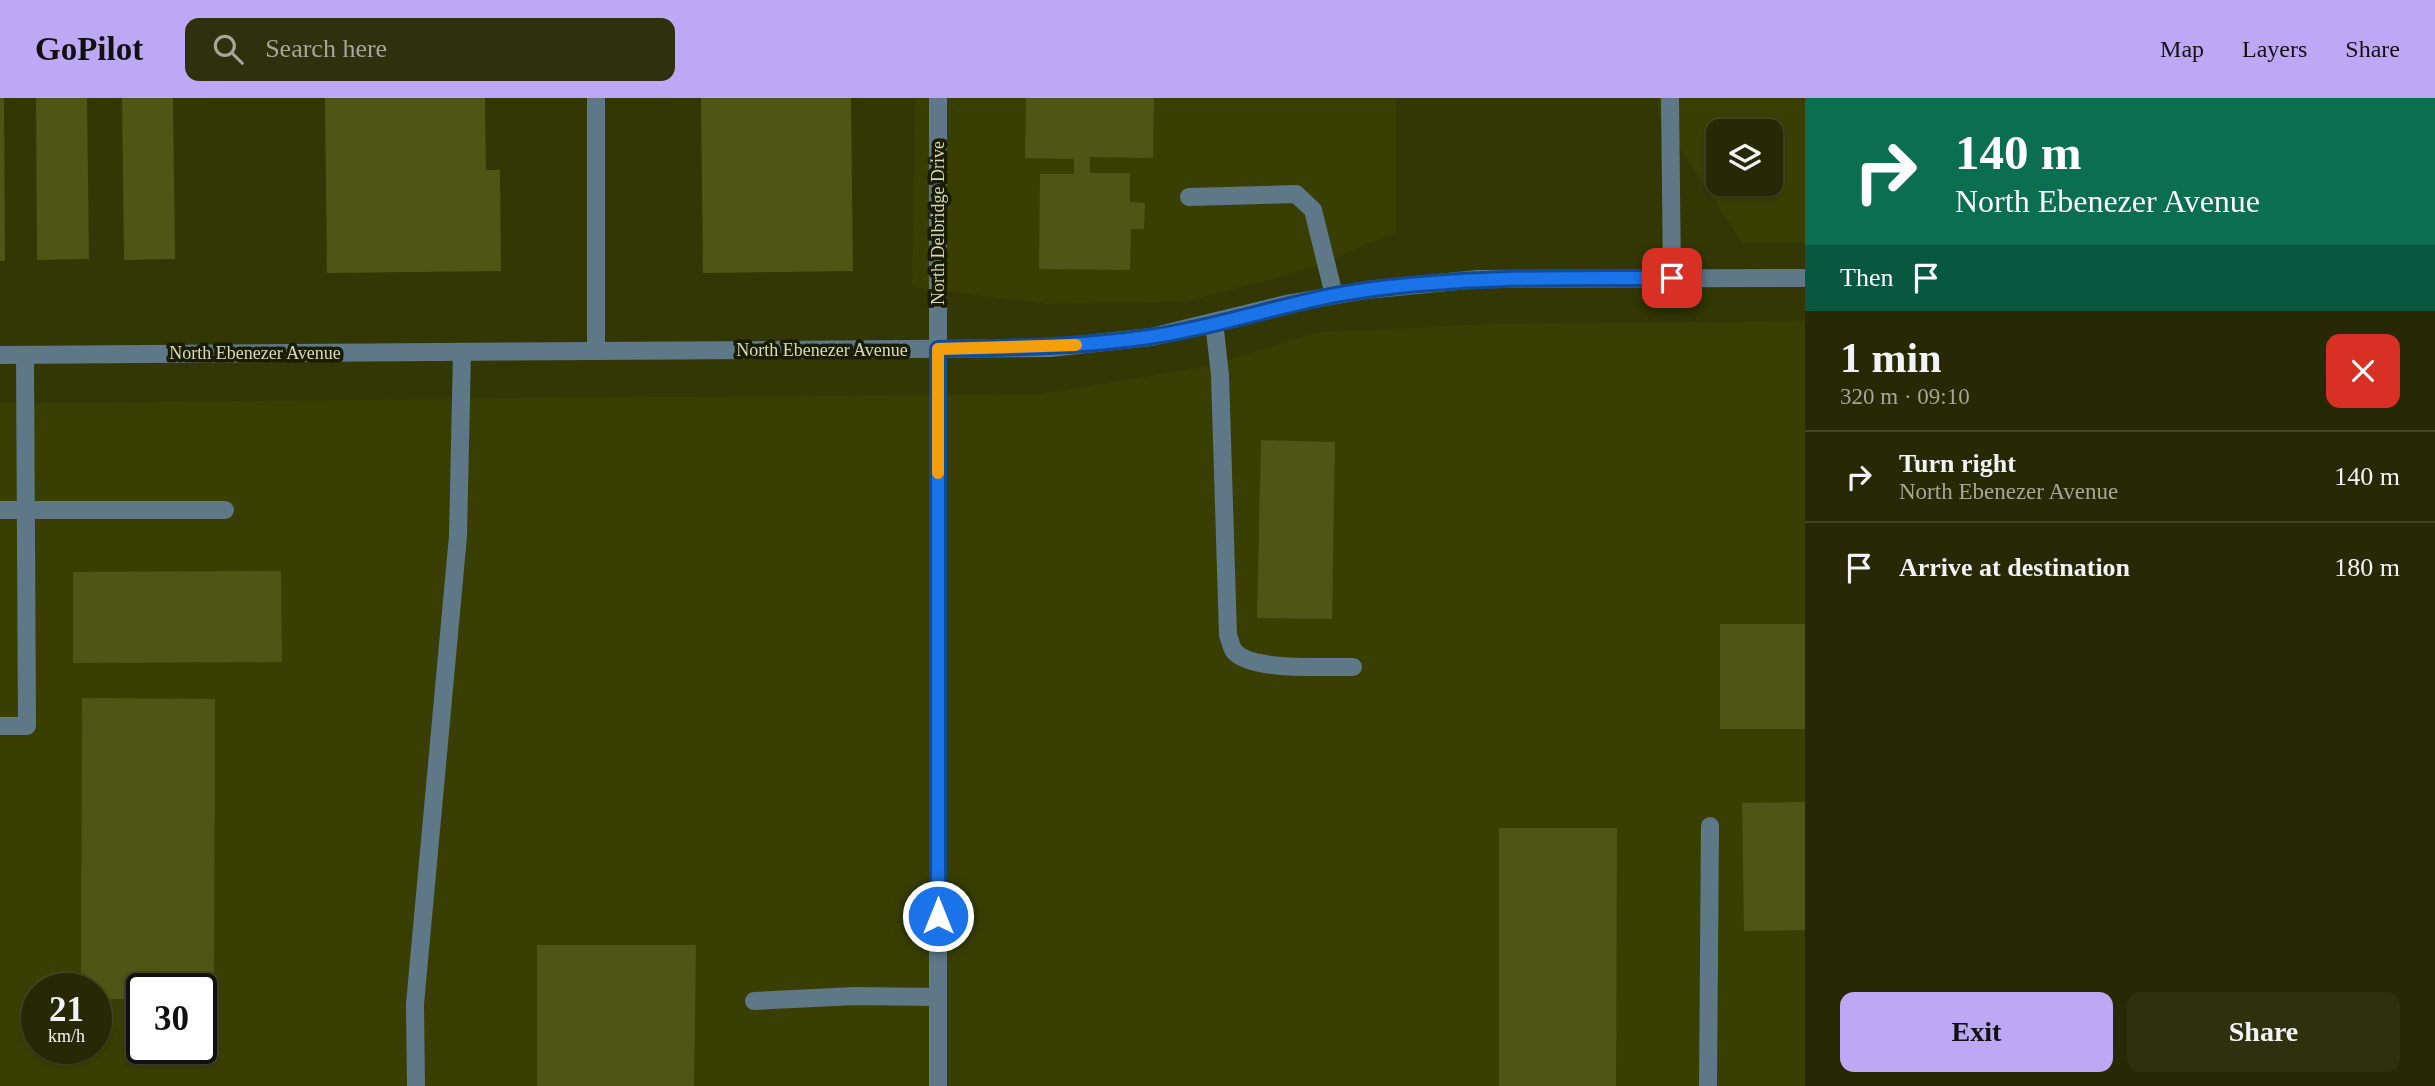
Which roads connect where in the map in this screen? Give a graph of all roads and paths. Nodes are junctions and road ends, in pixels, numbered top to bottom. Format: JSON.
{"nodes":[{"id":1,"x":596,"y":98,"type":"edge"},
{"id":2,"x":938,"y":98,"type":"edge"},
{"id":3,"x":1670,"y":98,"type":"edge"},
{"id":4,"x":1189,"y":197,"type":"dead end"},
{"id":5,"x":1672,"y":278,"type":"junction"},
{"id":6,"x":1805,"y":278,"type":"edge"},
{"id":7,"x":1334,"y":295,"type":"junction"},
{"id":8,"x":1214,"y":322,"type":"junction"},
{"id":9,"x":938,"y":349,"type":"junction"},
{"id":10,"x":596,"y":351,"type":"junction"},
{"id":11,"x":462,"y":352,"type":"junction"},
{"id":12,"x":0,"y":355,"type":"edge"},
{"id":13,"x":25,"y":355,"type":"junction"},
{"id":14,"x":0,"y":510,"type":"edge"},
{"id":15,"x":26,"y":510,"type":"junction"},
{"id":16,"x":225,"y":510,"type":"dead end"},
{"id":17,"x":1353,"y":667,"type":"dead end"},
{"id":18,"x":0,"y":726,"type":"edge"},
{"id":19,"x":1710,"y":826,"type":"dead end"},
{"id":20,"x":938,"y":998,"type":"junction"},
{"id":21,"x":754,"y":1000,"type":"dead end"},
{"id":22,"x":416,"y":1086,"type":"edge"},
{"id":23,"x":938,"y":1086,"type":"edge"},
{"id":24,"x":1708,"y":1086,"type":"edge"}],
"edges":[{"from":1,"to":10,"type":"street"},
{"from":2,"to":9,"type":"street","name":"North Delbridge Drive"},
{"from":3,"to":5,"type":"street"},
{"from":4,"to":7,"type":"street"},
{"from":5,"to":6,"type":"street","name":"North Ebenezer Avenue"},
{"from":5,"to":7,"type":"street","name":"North Ebenezer Avenue"},
{"from":7,"to":8,"type":"street","name":"North Ebenezer Avenue"},
{"from":8,"to":9,"type":"street","name":"North Ebenezer Avenue"},
{"from":8,"to":17,"type":"street"},
{"from":9,"to":10,"type":"street","name":"North Ebenezer Avenue"},
{"from":9,"to":20,"type":"street","name":"North Delbridge Drive"},
{"from":10,"to":11,"type":"street","name":"North Ebenezer Avenue"},
{"from":11,"to":13,"type":"street","name":"North Ebenezer Avenue"},
{"from":11,"to":22,"type":"street"},
{"from":12,"to":13,"type":"street","name":"North Ebenezer Avenue"},
{"from":13,"to":15,"type":"street"},
{"from":14,"to":15,"type":"street"},
{"from":15,"to":16,"type":"street"},
{"from":15,"to":18,"type":"street"},
{"from":19,"to":24,"type":"street"},
{"from":20,"to":21,"type":"street"},
{"from":20,"to":23,"type":"street","name":"North Delbridge Drive"}]}
